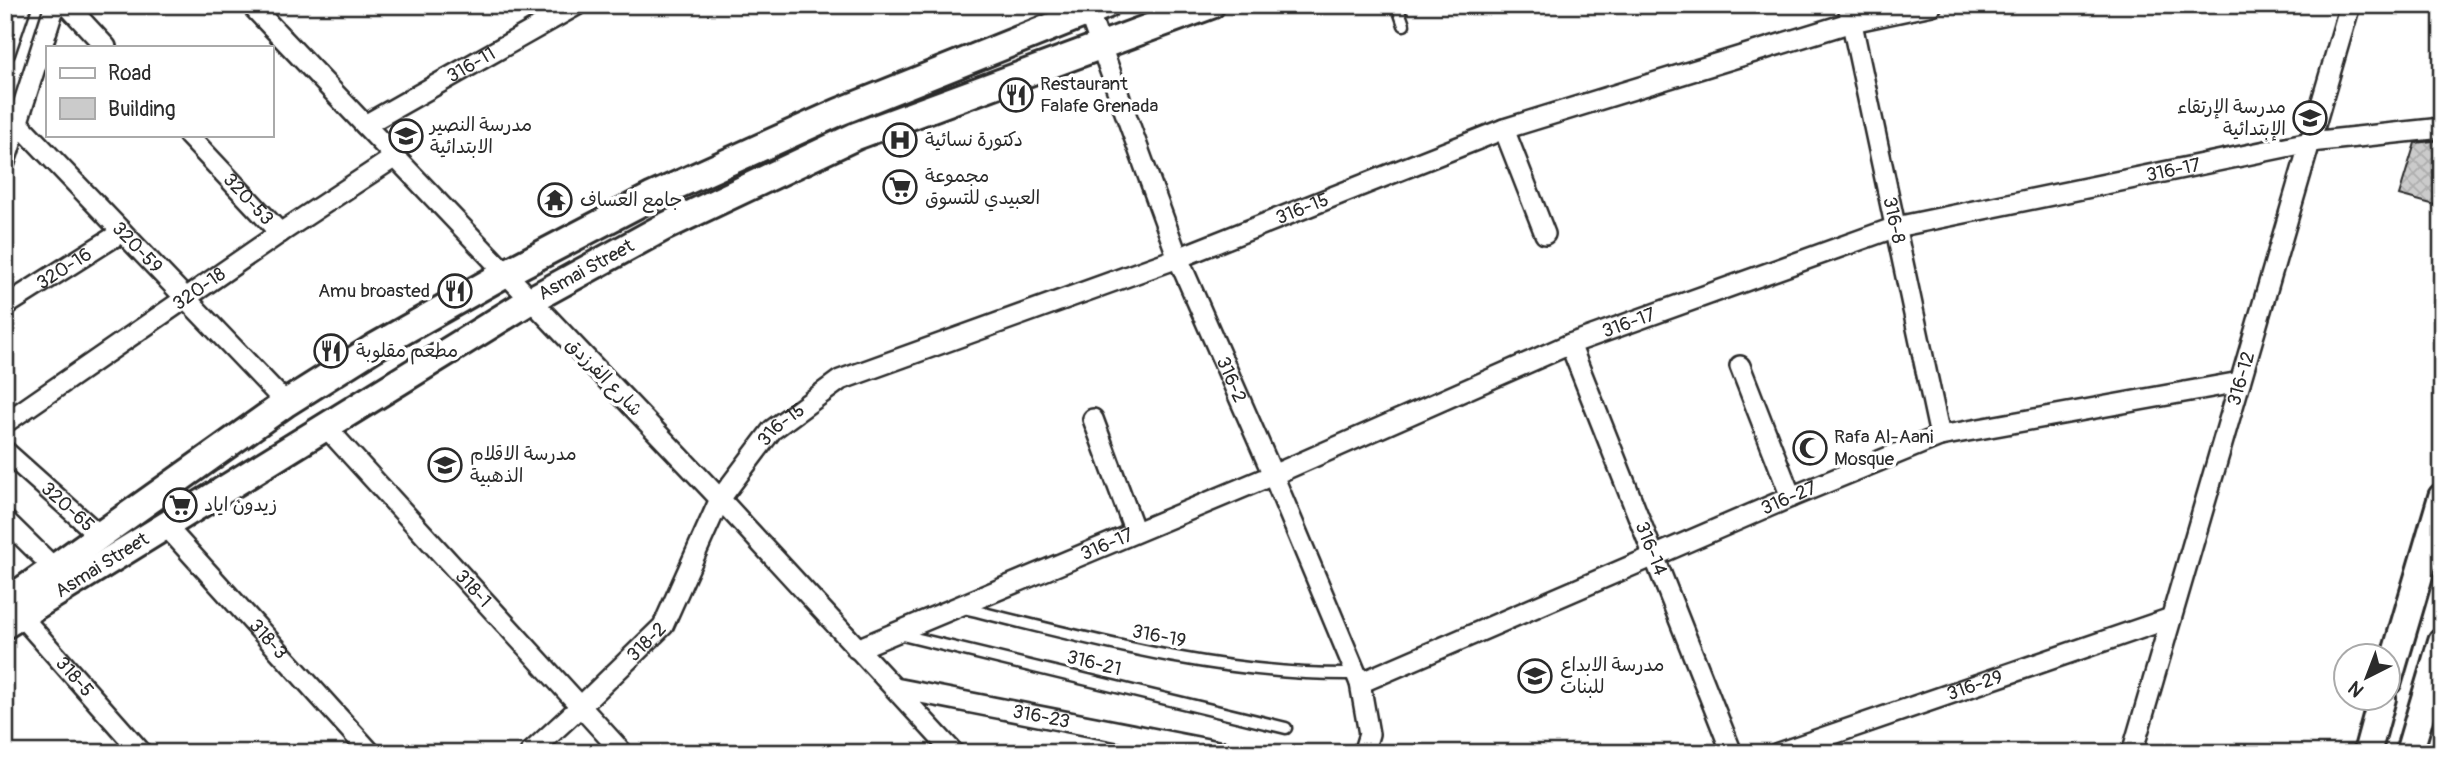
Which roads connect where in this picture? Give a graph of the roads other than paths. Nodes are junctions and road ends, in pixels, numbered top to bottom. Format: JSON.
{"nodes":[{"id":1,"x":21,"y":5,"type":"edge"},
{"id":2,"x":55,"y":5,"type":"edge"},
{"id":3,"x":67,"y":5,"type":"edge"},
{"id":4,"x":251,"y":5,"type":"edge"},
{"id":5,"x":577,"y":5,"type":"edge"},
{"id":6,"x":1211,"y":5,"type":"edge"},
{"id":7,"x":1396,"y":5,"type":"edge"},
{"id":8,"x":1932,"y":5,"type":"edge"},
{"id":9,"x":2350,"y":5,"type":"edge"},
{"id":10,"x":1094,"y":7,"type":"edge"},
{"id":11,"x":1850,"y":13,"type":"edge"},
{"id":12,"x":1404,"y":25,"type":"dead end"},
{"id":13,"x":1101,"y":45,"type":"junction"},
{"id":14,"x":6,"y":46,"type":"edge"},
{"id":15,"x":105,"y":46,"type":"edge"},
{"id":16,"x":12,"y":121,"type":"edge"},
{"id":17,"x":365,"y":125,"type":"junction"},
{"id":18,"x":2442,"y":128,"type":"edge"},
{"id":19,"x":1504,"y":129,"type":"junction"},
{"id":20,"x":189,"y":136,"type":"edge"},
{"id":21,"x":2310,"y":142,"type":"junction"},
{"id":22,"x":395,"y":157,"type":"junction"},
{"id":23,"x":5,"y":162,"type":"edge"},
{"id":24,"x":1896,"y":226,"type":"junction"},
{"id":25,"x":122,"y":232,"type":"junction"},
{"id":26,"x":280,"y":233,"type":"junction"},
{"id":27,"x":1545,"y":234,"type":"dead end"},
{"id":28,"x":1178,"y":258,"type":"junction"},
{"id":29,"x":506,"y":273,"type":"junction"},
{"id":30,"x":186,"y":299,"type":"junction"},
{"id":31,"x":531,"y":300,"type":"junction"},
{"id":32,"x":5,"y":306,"type":"edge"},
{"id":33,"x":1570,"y":344,"type":"junction"},
{"id":34,"x":1740,"y":366,"type":"dead end"},
{"id":35,"x":2240,"y":382,"type":"junction"},
{"id":36,"x":286,"y":403,"type":"junction"},
{"id":37,"x":1093,"y":419,"type":"dead end"},
{"id":38,"x":5,"y":423,"type":"edge"},
{"id":39,"x":325,"y":426,"type":"junction"},
{"id":40,"x":1940,"y":436,"type":"junction"},
{"id":41,"x":5,"y":451,"type":"edge"},
{"id":42,"x":1273,"y":474,"type":"junction"},
{"id":43,"x":1791,"y":497,"type":"junction"},
{"id":44,"x":2442,"y":497,"type":"edge"},
{"id":45,"x":720,"y":499,"type":"junction"},
{"id":46,"x":5,"y":520,"type":"edge"},
{"id":47,"x":165,"y":525,"type":"junction"},
{"id":48,"x":1135,"y":532,"type":"junction"},
{"id":49,"x":99,"y":535,"type":"junction"},
{"id":50,"x":1654,"y":556,"type":"junction"},
{"id":51,"x":54,"y":568,"type":"junction"},
{"id":52,"x":958,"y":606,"type":"junction"},
{"id":53,"x":10,"y":611,"type":"edge"},
{"id":54,"x":2171,"y":618,"type":"junction"},
{"id":55,"x":894,"y":633,"type":"junction"},
{"id":56,"x":2399,"y":642,"type":"edge"},
{"id":57,"x":2441,"y":644,"type":"edge"},
{"id":58,"x":857,"y":649,"type":"junction"},
{"id":59,"x":1358,"y":679,"type":"junction"},
{"id":60,"x":895,"y":688,"type":"junction"},
{"id":61,"x":580,"y":707,"type":"junction"},
{"id":62,"x":2378,"y":712,"type":"edge"},
{"id":63,"x":1286,"y":728,"type":"dead end"},
{"id":64,"x":142,"y":753,"type":"edge"},
{"id":65,"x":371,"y":753,"type":"edge"},
{"id":66,"x":530,"y":753,"type":"edge"},
{"id":67,"x":622,"y":753,"type":"edge"},
{"id":68,"x":954,"y":753,"type":"edge"},
{"id":69,"x":1228,"y":753,"type":"edge"},
{"id":70,"x":1363,"y":753,"type":"edge"},
{"id":71,"x":1732,"y":753,"type":"edge"},
{"id":72,"x":1778,"y":753,"type":"edge"},
{"id":73,"x":2132,"y":753,"type":"edge"},
{"id":74,"x":2367,"y":753,"type":"edge"},
{"id":75,"x":2409,"y":753,"type":"edge"}],
"edges":[{"from":1,"to":14,"type":"street"},
{"from":2,"to":16,"type":"street"},
{"from":3,"to":15,"type":"street"},
{"from":4,"to":17,"type":"street","name":"شارع الفرزدق"},
{"from":5,"to":17,"type":"street","name":"316-11"},
{"from":6,"to":13,"type":"street","name":"Asmai Street"},
{"from":7,"to":12,"type":"lane"},
{"from":8,"to":11,"type":"street","name":"316-15"},
{"from":9,"to":21,"type":"street","name":"316-12"},
{"from":10,"to":13,"type":"street","name":"316-2"},
{"from":10,"to":29,"type":"street","name":"Asmai Street"},
{"from":11,"to":19,"type":"street","name":"316-15"},
{"from":11,"to":24,"type":"street","name":"316-8"},
{"from":13,"to":28,"type":"street","name":"316-2"},
{"from":13,"to":31,"type":"street","name":"Asmai Street"},
{"from":16,"to":23,"type":"street"},
{"from":16,"to":25,"type":"street","name":"320-59"},
{"from":17,"to":22,"type":"street","name":"شارع الفرزدق"},
{"from":18,"to":21,"type":"street","name":"316-17"},
{"from":19,"to":27,"type":"street"},
{"from":19,"to":28,"type":"street","name":"316-15"},
{"from":20,"to":26,"type":"street","name":"320-53"},
{"from":21,"to":24,"type":"street","name":"316-17"},
{"from":21,"to":35,"type":"street","name":"316-12"},
{"from":22,"to":26,"type":"street","name":"320-18"},
{"from":22,"to":29,"type":"street","name":"شارع الفرزدق"},
{"from":24,"to":33,"type":"street","name":"316-17"},
{"from":24,"to":40,"type":"street","name":"316-8"},
{"from":25,"to":30,"type":"street","name":"320-59"},
{"from":25,"to":32,"type":"street","name":"320-16"},
{"from":26,"to":30,"type":"street","name":"320-18"},
{"from":28,"to":42,"type":"street","name":"316-2"},
{"from":28,"to":45,"type":"street","name":"316-15"},
{"from":29,"to":31,"type":"street","name":"شارع الفرزدق"},
{"from":29,"to":36,"type":"street","name":"Asmai Street"},
{"from":30,"to":36,"type":"street","name":"320-59"},
{"from":30,"to":38,"type":"street","name":"320-18"},
{"from":31,"to":39,"type":"street","name":"Asmai Street"},
{"from":31,"to":45,"type":"street","name":"شارع الفرزدق"},
{"from":33,"to":42,"type":"street","name":"316-17"},
{"from":33,"to":50,"type":"street","name":"316-14"},
{"from":34,"to":43,"type":"street"},
{"from":35,"to":40,"type":"street","name":"316-27"},
{"from":35,"to":54,"type":"street","name":"316-12"},
{"from":36,"to":49,"type":"street","name":"Asmai Street"},
{"from":37,"to":48,"type":"street"},
{"from":39,"to":47,"type":"street","name":"Asmai Street"},
{"from":39,"to":61,"type":"street","name":"318-1"},
{"from":40,"to":43,"type":"street","name":"316-27"},
{"from":41,"to":49,"type":"street","name":"320-65"},
{"from":42,"to":48,"type":"street","name":"316-17"},
{"from":42,"to":59,"type":"street","name":"316-2"},
{"from":43,"to":50,"type":"street","name":"316-27"},
{"from":44,"to":56,"type":"street"},
{"from":45,"to":58,"type":"street","name":"شارع الفرزدق"},
{"from":45,"to":61,"type":"street","name":"318-2"},
{"from":46,"to":51,"type":"street"},
{"from":47,"to":53,"type":"street","name":"Asmai Street"},
{"from":47,"to":65,"type":"street","name":"318-3"},
{"from":48,"to":52,"type":"street","name":"316-17"},
{"from":49,"to":51,"type":"street","name":"Asmai Street"},
{"from":50,"to":59,"type":"street","name":"316-27"},
{"from":50,"to":71,"type":"street","name":"316-14"},
{"from":51,"to":53,"type":"street","name":"Asmai Street"},
{"from":52,"to":55,"type":"street","name":"316-17"},
{"from":52,"to":59,"type":"lane","name":"316-19"},
{"from":53,"to":64,"type":"street","name":"318-5"},
{"from":54,"to":72,"type":"street","name":"316-29"},
{"from":54,"to":73,"type":"street","name":"316-12"},
{"from":55,"to":58,"type":"street","name":"316-17"},
{"from":55,"to":63,"type":"lane","name":"316-21"},
{"from":57,"to":75,"type":"street"},
{"from":58,"to":60,"type":"street","name":"شارع الفرزدق"},
{"from":59,"to":70,"type":"street","name":"316-2"},
{"from":60,"to":68,"type":"street","name":"شارع الفرزدق"},
{"from":60,"to":69,"type":"street","name":"316-23"},
{"from":61,"to":66,"type":"street","name":"318-2"},
{"from":61,"to":67,"type":"street","name":"318-1"},
{"from":62,"to":74,"type":"street"}]}
